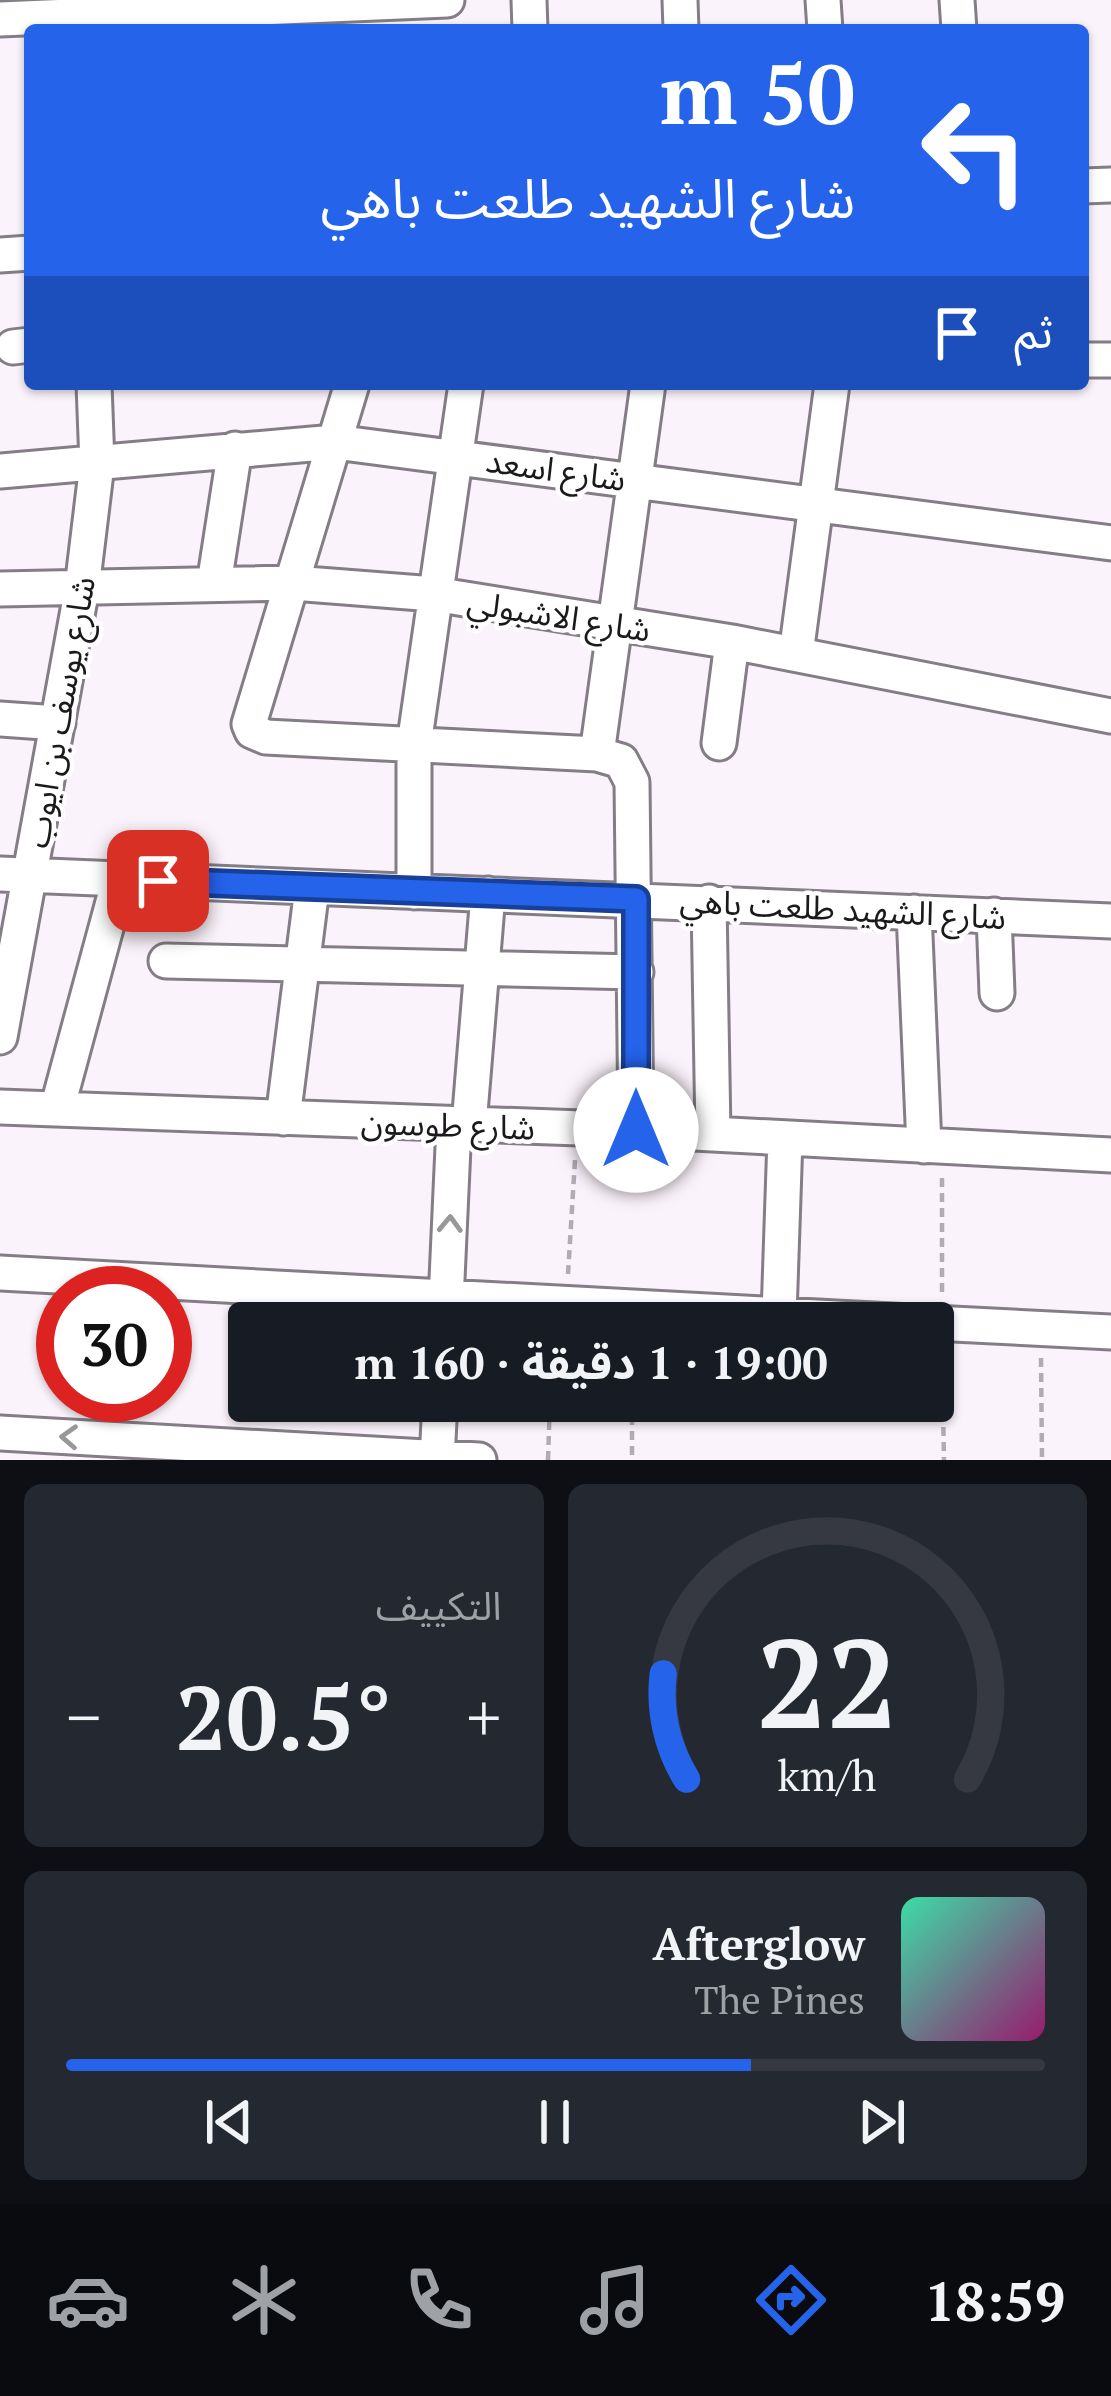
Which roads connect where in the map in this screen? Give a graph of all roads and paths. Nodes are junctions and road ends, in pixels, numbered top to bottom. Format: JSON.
{"nodes":[{"id":1,"x":447,"y":0,"type":"edge"},
{"id":2,"x":404,"y":11,"type":"edge"},
{"id":3,"x":76,"y":15,"type":"edge"},
{"id":4,"x":0,"y":20,"type":"edge"},
{"id":5,"x":94,"y":390,"type":"edge"},
{"id":6,"x":350,"y":390,"type":"edge"},
{"id":7,"x":465,"y":390,"type":"edge"},
{"id":8,"x":647,"y":390,"type":"edge"},
{"id":9,"x":831,"y":390,"type":"edge"},
{"id":10,"x":335,"y":442,"type":"junction"},
{"id":11,"x":235,"y":449,"type":"junction"},
{"id":12,"x":456,"y":456,"type":"junction"},
{"id":13,"x":97,"y":464,"type":"junction"},
{"id":14,"x":0,"y":471,"type":"edge"},
{"id":15,"x":633,"y":479,"type":"junction"},
{"id":16,"x":814,"y":506,"type":"junction"},
{"id":17,"x":1111,"y":543,"type":"edge"},
{"id":18,"x":293,"y":583,"type":"junction"},
{"id":19,"x":214,"y":584,"type":"junction"},
{"id":20,"x":82,"y":588,"type":"junction"},
{"id":21,"x":0,"y":590,"type":"edge"},
{"id":22,"x":434,"y":594,"type":"junction"},
{"id":23,"x":614,"y":625,"type":"junction"},
{"id":24,"x":733,"y":642,"type":"junction"},
{"id":25,"x":796,"y":654,"type":"junction"},
{"id":26,"x":1111,"y":716,"type":"edge"},
{"id":27,"x":0,"y":719,"type":"edge"},
{"id":28,"x":58,"y":723,"type":"junction"},
{"id":29,"x":719,"y":743,"type":"dead end"},
{"id":30,"x":414,"y":746,"type":"junction"},
{"id":31,"x":596,"y":754,"type":"junction"},
{"id":32,"x":15,"y":875,"type":"edge"},
{"id":33,"x":119,"y":880,"type":"junction"},
{"id":34,"x":312,"y":888,"type":"junction"},
{"id":35,"x":414,"y":892,"type":"junction"},
{"id":36,"x":488,"y":894,"type":"junction"},
{"id":37,"x":636,"y":899,"type":"junction"},
{"id":38,"x":709,"y":902,"type":"junction"},
{"id":39,"x":914,"y":911,"type":"junction"},
{"id":40,"x":994,"y":915,"type":"junction"},
{"id":41,"x":1111,"y":921,"type":"edge"},
{"id":42,"x":166,"y":962,"type":"dead end"},
{"id":43,"x":302,"y":963,"type":"junction"},
{"id":44,"x":482,"y":966,"type":"junction"},
{"id":45,"x":636,"y":972,"type":"junction"},
{"id":46,"x":997,"y":993,"type":"dead end"},
{"id":47,"x":0,"y":1037,"type":"edge"},
{"id":48,"x":0,"y":1107,"type":"edge"},
{"id":49,"x":57,"y":1109,"type":"junction"},
{"id":50,"x":284,"y":1118,"type":"junction"},
{"id":51,"x":461,"y":1125,"type":"junction"},
{"id":52,"x":577,"y":1128,"type":"junction"},
{"id":53,"x":636,"y":1130,"type":"junction"},
{"id":54,"x":713,"y":1134,"type":"junction"},
{"id":55,"x":785,"y":1138,"type":"junction"},
{"id":56,"x":924,"y":1146,"type":"junction"},
{"id":57,"x":1111,"y":1156,"type":"edge"},
{"id":58,"x":0,"y":1273,"type":"edge"},
{"id":59,"x":350,"y":1302,"type":"edge"},
{"id":60,"x":447,"y":1302,"type":"edge"},
{"id":61,"x":566,"y":1302,"type":"edge"},
{"id":62,"x":779,"y":1302,"type":"edge"},
{"id":63,"x":954,"y":1324,"type":"edge"},
{"id":64,"x":1041,"y":1329,"type":"junction"},
{"id":65,"x":1111,"y":1332,"type":"edge"},
{"id":66,"x":439,"y":1422,"type":"edge"},
{"id":67,"x":549,"y":1422,"type":"edge"},
{"id":68,"x":632,"y":1422,"type":"edge"},
{"id":69,"x":0,"y":1433,"type":"edge"},
{"id":70,"x":437,"y":1459,"type":"edge"},
{"id":71,"x":479,"y":1460,"type":"edge"},
{"id":72,"x":548,"y":1460,"type":"edge"},
{"id":73,"x":632,"y":1460,"type":"edge"},
{"id":74,"x":1042,"y":1460,"type":"edge"}],
"edges":[{"from":1,"to":2,"type":"street"},
{"from":2,"to":3,"type":"street"},
{"from":3,"to":4,"type":"street"},
{"from":5,"to":13,"type":"street","name":"شارع يوسف بن ايوب"},
{"from":6,"to":10,"type":"street"},
{"from":7,"to":12,"type":"street"},
{"from":8,"to":15,"type":"street"},
{"from":9,"to":16,"type":"street"},
{"from":10,"to":11,"type":"street","name":"شارع اسعد"},
{"from":10,"to":12,"type":"street","name":"شارع اسعد"},
{"from":10,"to":18,"type":"street"},
{"from":11,"to":13,"type":"street","name":"شارع اسعد"},
{"from":11,"to":19,"type":"street"},
{"from":12,"to":15,"type":"street","name":"شارع اسعد"},
{"from":12,"to":22,"type":"street"},
{"from":13,"to":14,"type":"street","name":"شارع اسعد"},
{"from":13,"to":20,"type":"street","name":"شارع يوسف بن ايوب"},
{"from":15,"to":16,"type":"street","name":"شارع اسعد"},
{"from":15,"to":23,"type":"street"},
{"from":16,"to":17,"type":"street","name":"شارع اسعد"},
{"from":16,"to":25,"type":"street"},
{"from":18,"to":19,"type":"street","name":"شارع الاشبولي"},
{"from":18,"to":22,"type":"street","name":"شارع الاشبولي"},
{"from":18,"to":30,"type":"street"},
{"from":19,"to":20,"type":"street","name":"شارع الاشبولي"},
{"from":20,"to":21,"type":"street","name":"شارع الاشبولي"},
{"from":20,"to":28,"type":"street","name":"شارع يوسف بن ايوب"},
{"from":22,"to":23,"type":"street","name":"شارع الاشبولي"},
{"from":22,"to":30,"type":"street"},
{"from":23,"to":24,"type":"street","name":"شارع الاشبولي"},
{"from":23,"to":31,"type":"street"},
{"from":24,"to":25,"type":"street","name":"شارع الاشبولي"},
{"from":24,"to":29,"type":"street"},
{"from":25,"to":26,"type":"street","name":"شارع الاشبولي"},
{"from":27,"to":28,"type":"street"},
{"from":28,"to":32,"type":"street","name":"شارع يوسف بن ايوب"},
{"from":30,"to":31,"type":"street"},
{"from":30,"to":35,"type":"street"},
{"from":31,"to":37,"type":"street"},
{"from":32,"to":33,"type":"street","name":"شارع الشهيد طلعت باهي"},
{"from":32,"to":47,"type":"street","name":"شارع يوسف بن ايوب"},
{"from":33,"to":34,"type":"street","name":"شارع الشهيد طلعت باهي"},
{"from":33,"to":49,"type":"street"},
{"from":34,"to":35,"type":"street","name":"شارع الشهيد طلعت باهي"},
{"from":34,"to":43,"type":"street"},
{"from":35,"to":36,"type":"street","name":"شارع الشهيد طلعت باهي"},
{"from":36,"to":37,"type":"street","name":"شارع الشهيد طلعت باهي"},
{"from":36,"to":44,"type":"street"},
{"from":37,"to":38,"type":"street","name":"شارع الشهيد طلعت باهي"},
{"from":37,"to":45,"type":"street"},
{"from":38,"to":39,"type":"street","name":"شارع الشهيد طلعت باهي"},
{"from":38,"to":54,"type":"street"},
{"from":39,"to":40,"type":"street","name":"شارع الشهيد طلعت باهي"},
{"from":39,"to":56,"type":"street"},
{"from":40,"to":41,"type":"street","name":"شارع الشهيد طلعت باهي"},
{"from":40,"to":46,"type":"street"},
{"from":42,"to":43,"type":"street"},
{"from":43,"to":44,"type":"street"},
{"from":43,"to":50,"type":"street"},
{"from":44,"to":45,"type":"street"},
{"from":44,"to":51,"type":"street"},
{"from":45,"to":53,"type":"street"},
{"from":48,"to":49,"type":"street","name":"شارع طوسون"},
{"from":49,"to":50,"type":"street","name":"شارع طوسون"},
{"from":50,"to":51,"type":"street","name":"شارع طوسون"},
{"from":51,"to":52,"type":"street","name":"شارع طوسون"},
{"from":60,"to":51,"type":"street","one_way":true},
{"from":52,"to":53,"type":"street","name":"شارع طوسون"},
{"from":52,"to":61,"type":"path"},
{"from":53,"to":54,"type":"street","name":"شارع طوسون"},
{"from":54,"to":55,"type":"street","name":"شارع طوسون"},
{"from":55,"to":56,"type":"street","name":"شارع طوسون"},
{"from":55,"to":62,"type":"street"},
{"from":56,"to":57,"type":"street","name":"شارع طوسون"},
{"from":58,"to":59,"type":"street"},
{"from":63,"to":64,"type":"street"},
{"from":64,"to":65,"type":"street"},
{"from":64,"to":74,"type":"path"},
{"from":66,"to":70,"type":"street"},
{"from":67,"to":72,"type":"path"},
{"from":68,"to":73,"type":"path"},
{"from":70,"to":69,"type":"street","one_way":true},
{"from":70,"to":71,"type":"street"}]}
